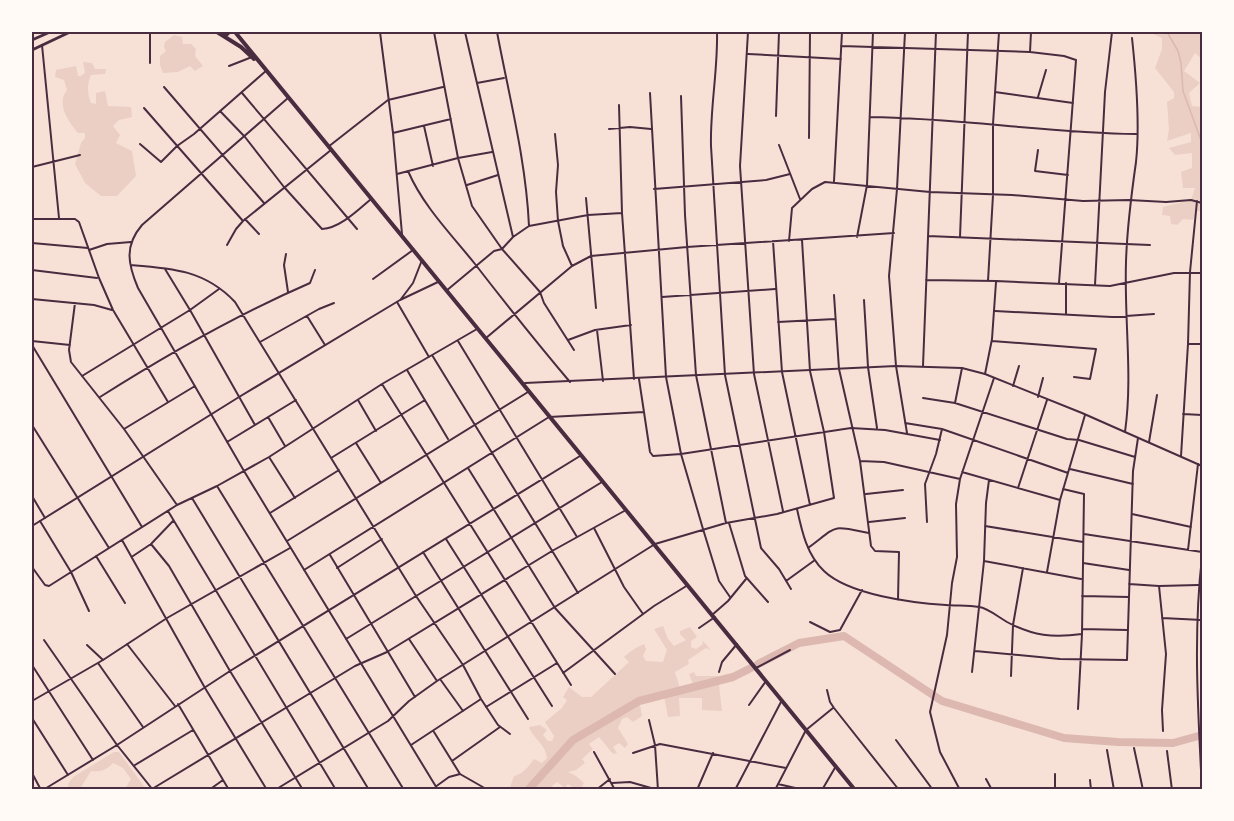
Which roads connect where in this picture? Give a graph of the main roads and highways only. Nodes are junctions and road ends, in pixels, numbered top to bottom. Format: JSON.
{"nodes":[{"id":1,"x":48,"y":32,"type":"edge"},
{"id":2,"x":70,"y":32,"type":"edge"},
{"id":3,"x":218,"y":32,"type":"edge"},
{"id":4,"x":229,"y":32,"type":"edge"},
{"id":5,"x":235,"y":32,"type":"edge"},
{"id":6,"x":32,"y":40,"type":"edge"},
{"id":7,"x":32,"y":50,"type":"edge"},
{"id":8,"x":262,"y":65,"type":"junction"},
{"id":9,"x":855,"y":789,"type":"edge"}],
"edges":[{"from":1,"to":6,"type":"main road"},
{"from":2,"to":7,"type":"main road"},
{"from":3,"to":4,"type":"highway"},
{"from":3,"to":8,"type":"highway"},
{"from":5,"to":8,"type":"highway"},
{"from":8,"to":9,"type":"highway"}]}
